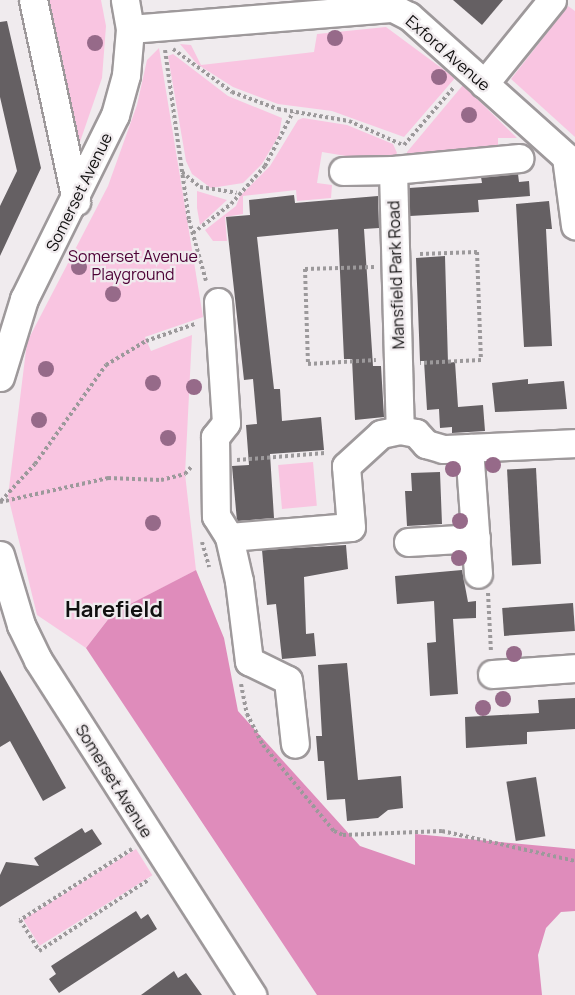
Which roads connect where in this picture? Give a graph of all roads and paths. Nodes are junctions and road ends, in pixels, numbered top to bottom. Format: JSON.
{"nodes":[{"id":1,"x":33,"y":0,"type":"edge"},
{"id":2,"x":125,"y":0,"type":"edge"},
{"id":3,"x":552,"y":0,"type":"edge"},
{"id":4,"x":393,"y":4,"type":"edge"},
{"id":5,"x":270,"y":8,"type":"edge"},
{"id":6,"x":130,"y":29,"type":"junction"},
{"id":7,"x":476,"y":78,"type":"junction"},
{"id":8,"x":293,"y":112,"type":"junction"},
{"id":9,"x":519,"y":158,"type":"dead end"},
{"id":10,"x":393,"y":170,"type":"junction"},
{"id":11,"x":343,"y":171,"type":"dead end"},
{"id":12,"x":182,"y":172,"type":"junction"},
{"id":13,"x":573,"y":172,"type":"edge"},
{"id":14,"x":237,"y":193,"type":"junction"},
{"id":15,"x":76,"y":201,"type":"junction"},
{"id":16,"x":575,"y":225,"type":"edge"},
{"id":17,"x":193,"y":233,"type":"junction"},
{"id":18,"x":395,"y":260,"type":"junction"},
{"id":19,"x":212,"y":297,"type":"joint"},
{"id":20,"x":200,"y":323,"type":"dead end"},
{"id":21,"x":398,"y":361,"type":"junction"},
{"id":22,"x":0,"y":377,"type":"edge"},
{"id":23,"x":400,"y":430,"type":"junction"},
{"id":24,"x":575,"y":443,"type":"edge"},
{"id":25,"x":469,"y":448,"type":"junction"},
{"id":26,"x":213,"y":462,"type":"junction"},
{"id":27,"x":346,"y":466,"type":"junction"},
{"id":28,"x":0,"y":502,"type":"edge"},
{"id":29,"x":229,"y":537,"type":"junction"},
{"id":30,"x":476,"y":538,"type":"junction"},
{"id":31,"x":408,"y":542,"type":"dead end"},
{"id":32,"x":0,"y":555,"type":"edge"},
{"id":33,"x":478,"y":574,"type":"joint"},
{"id":34,"x":575,"y":668,"type":"edge"},
{"id":35,"x":492,"y":674,"type":"joint"},
{"id":36,"x":295,"y":744,"type":"dead end"},
{"id":37,"x":150,"y":837,"type":"junction"},
{"id":38,"x":169,"y":867,"type":"junction"},
{"id":39,"x":252,"y":995,"type":"edge"}],
"edges":[{"from":1,"to":15,"type":"street"},
{"from":2,"to":6,"type":"street","name":"Somerset Avenue"},
{"from":3,"to":7,"type":"street"},
{"from":4,"to":5,"type":"street","name":"Exford Avenue"},
{"from":4,"to":7,"type":"street","name":"Exford Avenue"},
{"from":5,"to":6,"type":"street","name":"Exford Avenue"},
{"from":6,"to":15,"type":"street","name":"Somerset Avenue"},
{"from":7,"to":8,"type":"path"},
{"from":7,"to":13,"type":"street","name":"Exford Avenue"},
{"from":8,"to":12,"type":"path"},
{"from":8,"to":14,"type":"path"},
{"from":9,"to":10,"type":"street"},
{"from":10,"to":11,"type":"street"},
{"from":10,"to":18,"type":"street","name":"Mansfield Park Road"},
{"from":12,"to":14,"type":"path"},
{"from":12,"to":17,"type":"path"},
{"from":13,"to":16,"type":"street","name":"Exford Avenue"},
{"from":14,"to":17,"type":"path"},
{"from":15,"to":22,"type":"street","name":"Somerset Avenue"},
{"from":17,"to":19,"type":"path"},
{"from":18,"to":21,"type":"street","name":"Mansfield Park Road"},
{"from":18,"to":21,"type":"path"},
{"from":18,"to":21,"type":"path"},
{"from":19,"to":26,"type":"street"},
{"from":20,"to":28,"type":"path"},
{"from":21,"to":23,"type":"street","name":"Mansfield Park Road"},
{"from":23,"to":25,"type":"street"},
{"from":23,"to":27,"type":"street"},
{"from":24,"to":25,"type":"street"},
{"from":25,"to":30,"type":"street"},
{"from":26,"to":27,"type":"path"},
{"from":26,"to":28,"type":"path"},
{"from":26,"to":29,"type":"street"},
{"from":27,"to":29,"type":"street"},
{"from":29,"to":36,"type":"street"},
{"from":30,"to":31,"type":"street"},
{"from":30,"to":33,"type":"street"},
{"from":32,"to":37,"type":"street","name":"Somerset Avenue"},
{"from":33,"to":35,"type":"path"},
{"from":34,"to":35,"type":"street"},
{"from":37,"to":38,"type":"street","name":"Somerset Avenue"},
{"from":37,"to":38,"type":"path"},
{"from":38,"to":39,"type":"street","name":"Somerset Avenue"}]}
